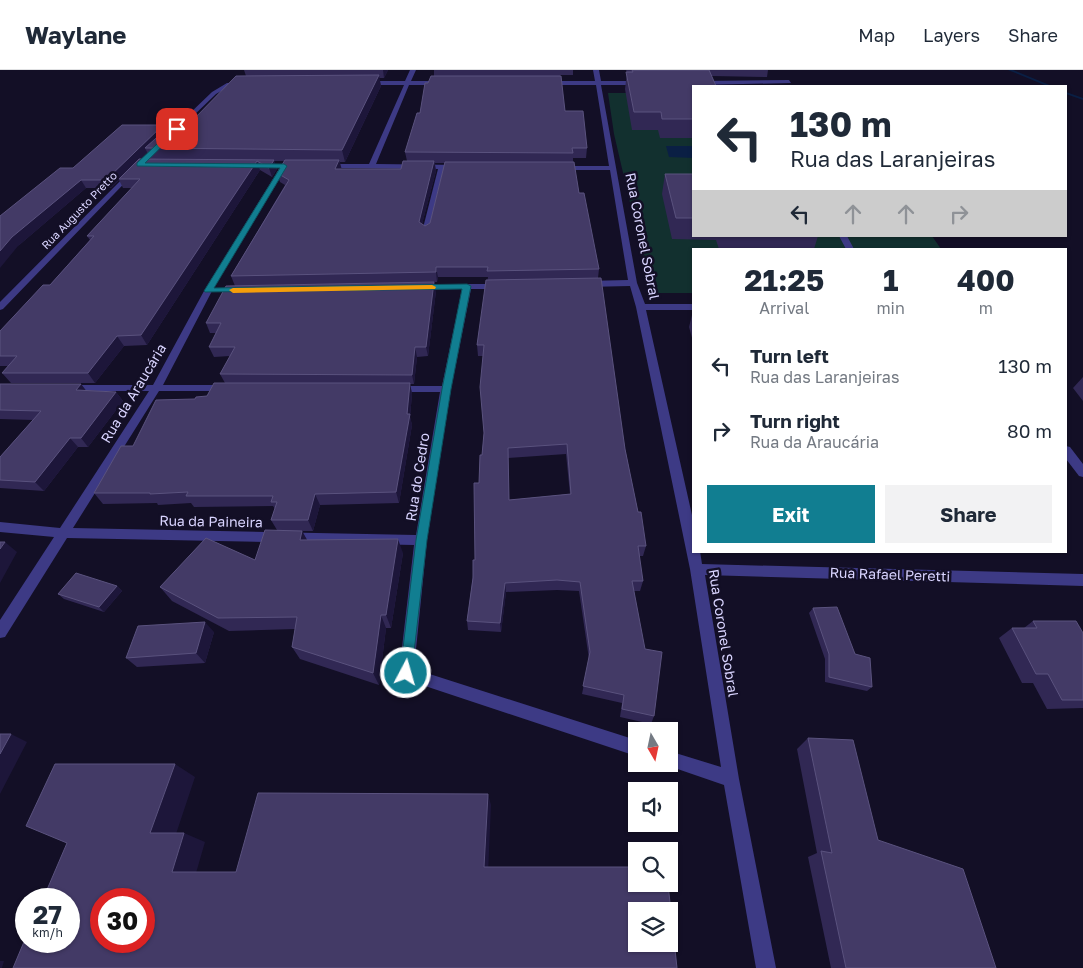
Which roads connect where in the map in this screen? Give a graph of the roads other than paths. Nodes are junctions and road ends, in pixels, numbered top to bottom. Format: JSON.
{"nodes":[{"id":1,"x":414,"y":70,"type":"edge"},
{"id":2,"x":596,"y":70,"type":"edge"},
{"id":3,"x":785,"y":76,"type":"dead end"},
{"id":4,"x":247,"y":82,"type":"edge"},
{"id":5,"x":362,"y":82,"type":"edge"},
{"id":6,"x":409,"y":83,"type":"junction"},
{"id":7,"x":449,"y":83,"type":"edge"},
{"id":8,"x":538,"y":83,"type":"edge"},
{"id":9,"x":598,"y":83,"type":"junction"},
{"id":10,"x":646,"y":83,"type":"edge"},
{"id":11,"x":694,"y":83,"type":"edge"},
{"id":12,"x":140,"y":164,"type":"junction"},
{"id":13,"x":149,"y":164,"type":"edge"},
{"id":14,"x":284,"y":166,"type":"edge"},
{"id":15,"x":313,"y":166,"type":"edge"},
{"id":16,"x":371,"y":167,"type":"junction"},
{"id":17,"x":442,"y":167,"type":"junction"},
{"id":18,"x":471,"y":167,"type":"edge"},
{"id":19,"x":556,"y":168,"type":"edge"},
{"id":20,"x":612,"y":168,"type":"junction"},
{"id":21,"x":426,"y":232,"type":"edge"},
{"id":22,"x":633,"y":283,"type":"junction"},
{"id":23,"x":574,"y":284,"type":"edge"},
{"id":24,"x":516,"y":285,"type":"edge"},
{"id":25,"x":467,"y":286,"type":"junction"},
{"id":26,"x":407,"y":287,"type":"edge"},
{"id":27,"x":640,"y":306,"type":"junction"},
{"id":28,"x":0,"y":307,"type":"edge"},
{"id":29,"x":692,"y":307,"type":"edge"},
{"id":30,"x":157,"y":387,"type":"junction"},
{"id":31,"x":59,"y":388,"type":"edge"},
{"id":32,"x":237,"y":388,"type":"edge"},
{"id":33,"x":386,"y":389,"type":"edge"},
{"id":34,"x":446,"y":389,"type":"junction"},
{"id":35,"x":1067,"y":451,"type":"edge"},
{"id":36,"x":1083,"y":473,"type":"edge"},
{"id":37,"x":0,"y":527,"type":"edge"},
{"id":38,"x":63,"y":533,"type":"junction"},
{"id":39,"x":421,"y":540,"type":"junction"},
{"id":40,"x":692,"y":546,"type":"edge"},
{"id":41,"x":694,"y":553,"type":"edge"},
{"id":42,"x":697,"y":569,"type":"junction"},
{"id":43,"x":1083,"y":580,"type":"edge"},
{"id":44,"x":0,"y":632,"type":"edge"},
{"id":45,"x":628,"y":745,"type":"edge"},
{"id":46,"x":678,"y":762,"type":"edge"},
{"id":47,"x":731,"y":779,"type":"junction"},
{"id":48,"x":766,"y":968,"type":"edge"}],
"edges":[{"from":1,"to":6,"type":"street"},
{"from":2,"to":9,"type":"street","name":"Rua Coronel Sobral"},
{"from":3,"to":11,"type":"street"},
{"from":4,"to":12,"type":"street","name":"Rua Augusto Pretto"},
{"from":5,"to":6,"type":"street"},
{"from":6,"to":7,"type":"street"},
{"from":6,"to":16,"type":"street"},
{"from":8,"to":9,"type":"street"},
{"from":9,"to":10,"type":"street"},
{"from":9,"to":20,"type":"street","name":"Rua Coronel Sobral"},
{"from":12,"to":13,"type":"street"},
{"from":12,"to":28,"type":"street","name":"Rua Augusto Pretto"},
{"from":14,"to":30,"type":"street","name":"Rua da Araucária"},
{"from":15,"to":16,"type":"street"},
{"from":16,"to":17,"type":"street"},
{"from":17,"to":18,"type":"street"},
{"from":17,"to":21,"type":"street"},
{"from":19,"to":20,"type":"street"},
{"from":20,"to":22,"type":"street","name":"Rua Coronel Sobral"},
{"from":22,"to":23,"type":"street"},
{"from":22,"to":27,"type":"street","name":"Rua Coronel Sobral"},
{"from":24,"to":25,"type":"street"},
{"from":25,"to":26,"type":"street"},
{"from":25,"to":34,"type":"street","name":"Rua do Cedro"},
{"from":27,"to":29,"type":"street"},
{"from":27,"to":40,"type":"street","name":"Rua Coronel Sobral"},
{"from":30,"to":31,"type":"street"},
{"from":30,"to":32,"type":"street"},
{"from":30,"to":38,"type":"street","name":"Rua da Araucária"},
{"from":33,"to":34,"type":"street"},
{"from":34,"to":39,"type":"street","name":"Rua do Cedro"},
{"from":35,"to":36,"type":"street"},
{"from":37,"to":38,"type":"street","name":"Rua da Paineira"},
{"from":38,"to":39,"type":"street","name":"Rua da Paineira"},
{"from":38,"to":44,"type":"street","name":"Rua da Araucária"},
{"from":39,"to":45,"type":"street","name":"Rua do Cedro"},
{"from":41,"to":42,"type":"street","name":"Rua Coronel Sobral"},
{"from":42,"to":43,"type":"street","name":"Rua Rafael Peretti"},
{"from":42,"to":47,"type":"street","name":"Rua Coronel Sobral"},
{"from":46,"to":47,"type":"street"},
{"from":47,"to":48,"type":"street","name":"Rua Coronel Sobral"}]}
